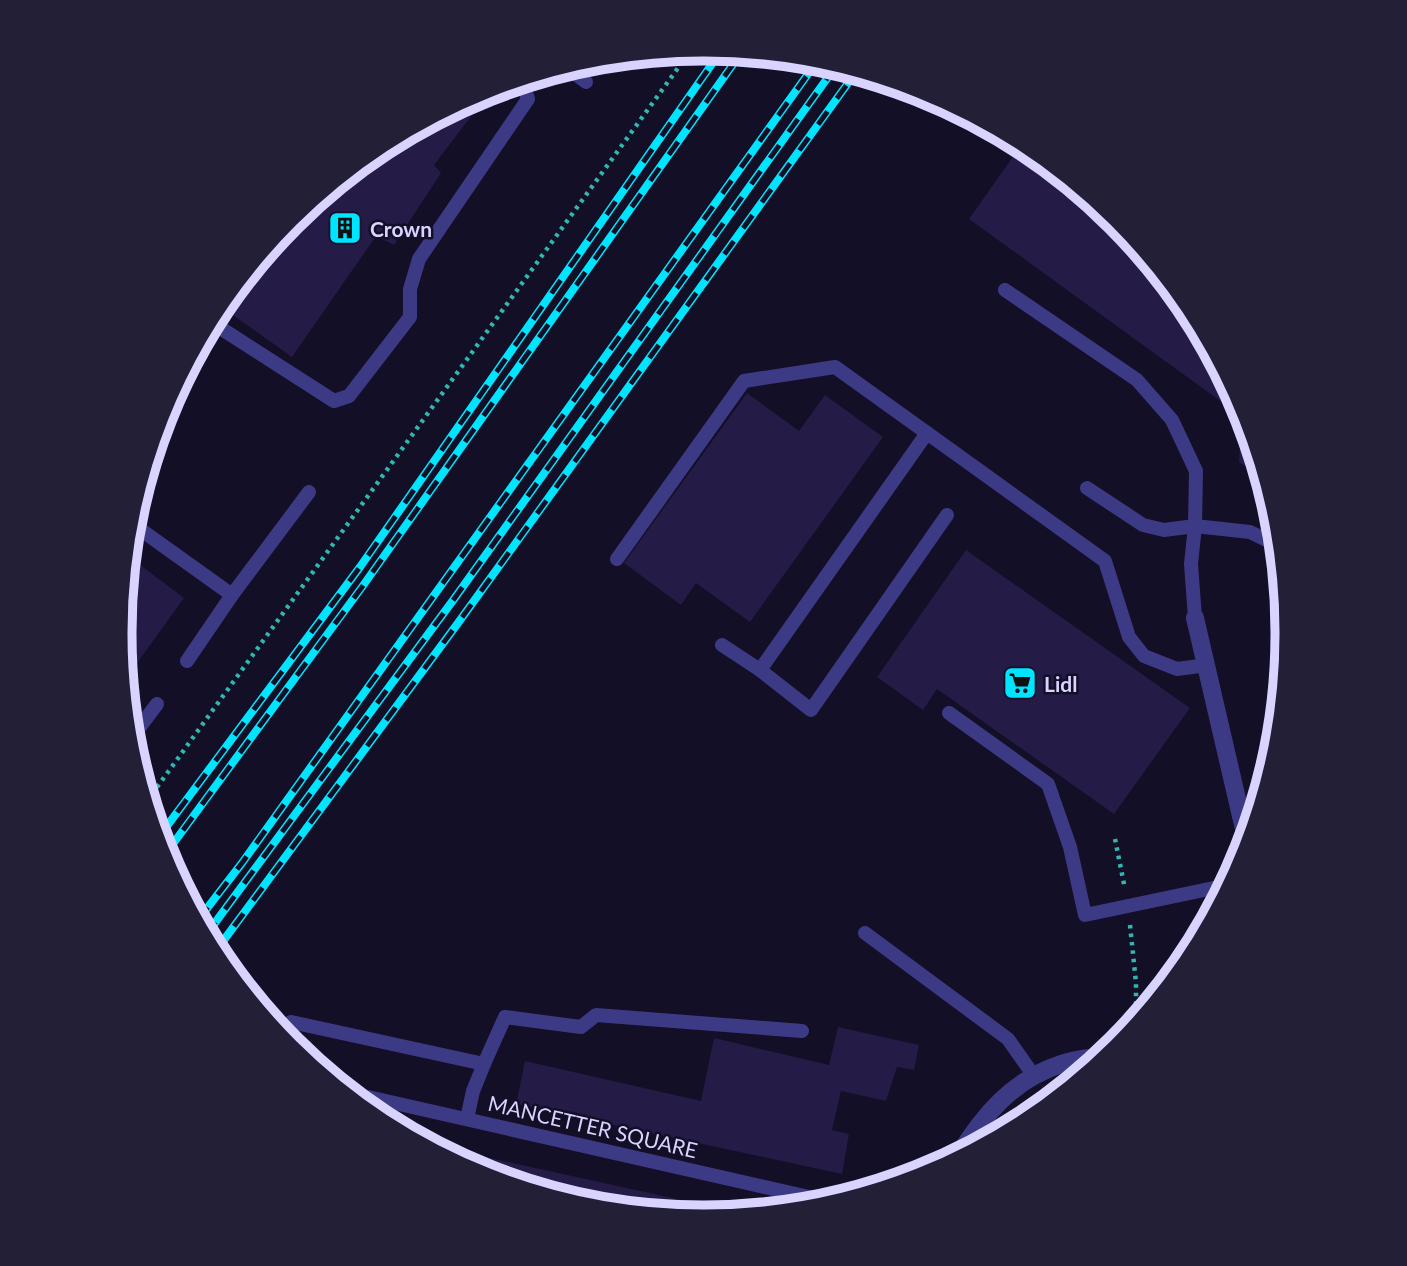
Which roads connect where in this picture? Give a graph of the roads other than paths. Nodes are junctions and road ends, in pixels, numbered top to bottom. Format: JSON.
{"nodes":[{"id":1,"x":578,"y":76,"type":"edge"},
{"id":2,"x":586,"y":82,"type":"dead end"},
{"id":3,"x":525,"y":90,"type":"edge"},
{"id":4,"x":1005,"y":290,"type":"dead end"},
{"id":5,"x":220,"y":328,"type":"edge"},
{"id":6,"x":927,"y":433,"type":"junction"},
{"id":7,"x":1087,"y":488,"type":"dead end"},
{"id":8,"x":309,"y":492,"type":"dead end"},
{"id":9,"x":947,"y":515,"type":"dead end"},
{"id":10,"x":1195,"y":526,"type":"junction"},
{"id":11,"x":142,"y":530,"type":"edge"},
{"id":12,"x":1267,"y":540,"type":"edge"},
{"id":13,"x":617,"y":559,"type":"dead end"},
{"id":14,"x":232,"y":595,"type":"junction"},
{"id":15,"x":1195,"y":618,"type":"joint"},
{"id":16,"x":722,"y":645,"type":"dead end"},
{"id":17,"x":187,"y":661,"type":"dead end"},
{"id":18,"x":1207,"y":665,"type":"junction"},
{"id":19,"x":760,"y":670,"type":"junction"},
{"id":20,"x":157,"y":704,"type":"dead end"},
{"id":21,"x":949,"y":713,"type":"dead end"},
{"id":22,"x":140,"y":727,"type":"edge"},
{"id":23,"x":1243,"y":823,"type":"edge"},
{"id":24,"x":1215,"y":888,"type":"edge"},
{"id":25,"x":864,"y":933,"type":"dead end"},
{"id":26,"x":291,"y":1022,"type":"dead end"},
{"id":27,"x":802,"y":1031,"type":"dead end"},
{"id":28,"x":1084,"y":1059,"type":"edge"},
{"id":29,"x":484,"y":1064,"type":"junction"},
{"id":30,"x":1034,"y":1076,"type":"junction"},
{"id":31,"x":369,"y":1096,"type":"edge"},
{"id":32,"x":467,"y":1119,"type":"junction"},
{"id":33,"x":969,"y":1139,"type":"edge"},
{"id":34,"x":804,"y":1196,"type":"edge"}],
"edges":[{"from":1,"to":2,"type":"lane"},
{"from":3,"to":5,"type":"lane"},
{"from":4,"to":10,"type":"lane"},
{"from":6,"to":13,"type":"lane"},
{"from":6,"to":18,"type":"lane"},
{"from":6,"to":19,"type":"lane"},
{"from":7,"to":10,"type":"lane"},
{"from":8,"to":14,"type":"lane"},
{"from":9,"to":19,"type":"lane"},
{"from":10,"to":12,"type":"lane"},
{"from":10,"to":15,"type":"lane"},
{"from":11,"to":14,"type":"lane"},
{"from":14,"to":17,"type":"lane"},
{"from":15,"to":18,"type":"street"},
{"from":16,"to":19,"type":"lane"},
{"from":18,"to":23,"type":"street"},
{"from":20,"to":22,"type":"lane"},
{"from":21,"to":24,"type":"lane"},
{"from":25,"to":30,"type":"lane"},
{"from":26,"to":29,"type":"lane"},
{"from":27,"to":29,"type":"lane"},
{"from":28,"to":30,"type":"street"},
{"from":29,"to":32,"type":"lane"},
{"from":30,"to":33,"type":"street"},
{"from":31,"to":32,"type":"lane","name":"MANCETTER SQUARE"},
{"from":32,"to":34,"type":"lane","name":"MANCETTER SQUARE"}]}
